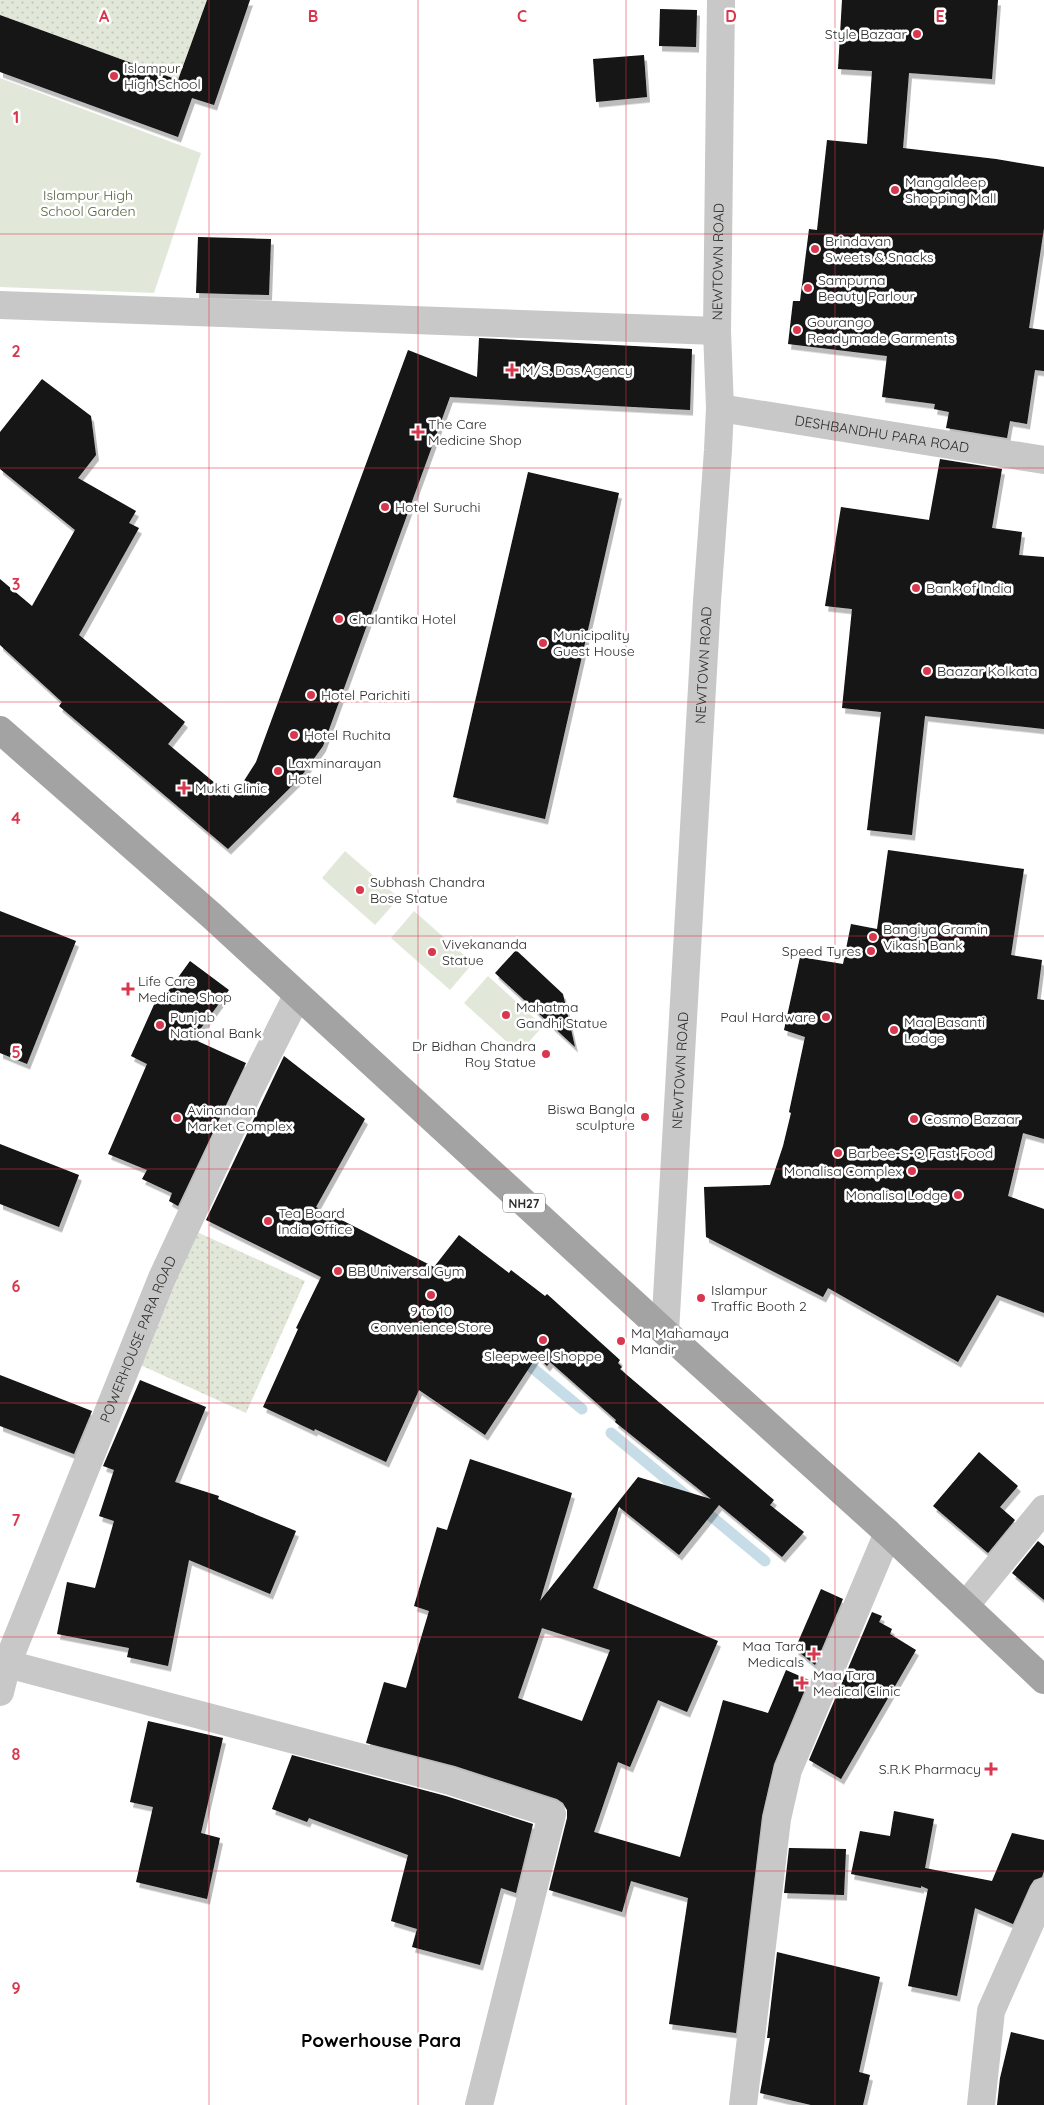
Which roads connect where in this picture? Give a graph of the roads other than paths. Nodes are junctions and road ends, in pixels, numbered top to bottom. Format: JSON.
{"nodes":[{"id":1,"x":722,"y":0,"type":"edge"},
{"id":2,"x":0,"y":305,"type":"edge"},
{"id":3,"x":717,"y":331,"type":"junction"},
{"id":4,"x":720,"y":408,"type":"junction"},
{"id":5,"x":1044,"y":460,"type":"edge"},
{"id":6,"x":0,"y":730,"type":"edge"},
{"id":7,"x":297,"y":996,"type":"junction"},
{"id":8,"x":665,"y":1332,"type":"junction"},
{"id":9,"x":1044,"y":1509,"type":"edge"},
{"id":10,"x":888,"y":1533,"type":"junction"},
{"id":11,"x":965,"y":1606,"type":"junction"},
{"id":12,"x":3,"y":1663,"type":"edge"},
{"id":13,"x":1044,"y":1680,"type":"edge"},
{"id":14,"x":0,"y":1692,"type":"edge"},
{"id":15,"x":1044,"y":1892,"type":"edge"},
{"id":16,"x":479,"y":2105,"type":"edge"},
{"id":17,"x":743,"y":2105,"type":"edge"},
{"id":18,"x":981,"y":2105,"type":"edge"}],
"edges":[{"from":1,"to":3,"type":"street","name":"NEWTOWN ROAD"},
{"from":2,"to":3,"type":"street"},
{"from":3,"to":4,"type":"street","name":"NEWTOWN ROAD"},
{"from":4,"to":5,"type":"street","name":"DESHBANDHU PARA ROAD"},
{"from":4,"to":8,"type":"street","name":"NEWTOWN ROAD"},
{"from":6,"to":7,"type":"main road","number":"NH27"},
{"from":7,"to":8,"type":"main road","number":"NH27"},
{"from":7,"to":12,"type":"street","name":"POWERHOUSE PARA ROAD"},
{"from":8,"to":10,"type":"main road","number":"NH27"},
{"from":9,"to":11,"type":"street"},
{"from":10,"to":11,"type":"main road","number":"NH27"},
{"from":10,"to":17,"type":"street"},
{"from":11,"to":13,"type":"main road","number":"NH27"},
{"from":12,"to":14,"type":"street","name":"POWERHOUSE PARA ROAD"},
{"from":12,"to":16,"type":"street"},
{"from":15,"to":18,"type":"street"}]}
